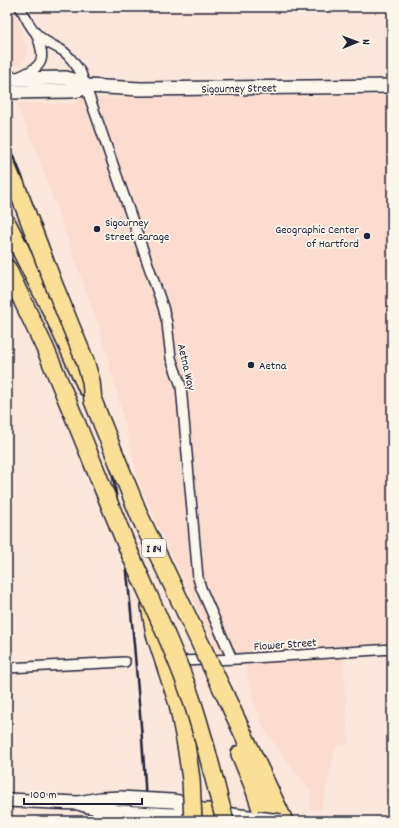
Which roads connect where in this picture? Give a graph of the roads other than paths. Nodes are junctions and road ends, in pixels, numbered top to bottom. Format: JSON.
{"nodes":[{"id":1,"x":20,"y":7,"type":"edge"},
{"id":2,"x":37,"y":34,"type":"junction"},
{"id":3,"x":17,"y":78,"type":"edge"},
{"id":4,"x":87,"y":86,"type":"junction"},
{"id":5,"x":392,"y":86,"type":"edge"},
{"id":6,"x":7,"y":92,"type":"edge"},
{"id":7,"x":7,"y":163,"type":"edge"},
{"id":8,"x":7,"y":223,"type":"edge"},
{"id":9,"x":7,"y":268,"type":"edge"},
{"id":10,"x":7,"y":295,"type":"edge"},
{"id":11,"x":44,"y":346,"type":"junction"},
{"id":12,"x":93,"y":401,"type":"junction"},
{"id":13,"x":149,"y":596,"type":"junction"},
{"id":14,"x":392,"y":649,"type":"edge"},
{"id":15,"x":232,"y":660,"type":"junction"},
{"id":16,"x":179,"y":661,"type":"dead end"},
{"id":17,"x":125,"y":662,"type":"dead end"},
{"id":18,"x":7,"y":668,"type":"edge"},
{"id":19,"x":224,"y":692,"type":"junction"},
{"id":20,"x":7,"y":800,"type":"edge"},
{"id":21,"x":78,"y":803,"type":"junction"},
{"id":22,"x":208,"y":816,"type":"edge"},
{"id":23,"x":261,"y":820,"type":"edge"},
{"id":24,"x":193,"y":821,"type":"edge"},
{"id":25,"x":225,"y":821,"type":"edge"},
{"id":26,"x":281,"y":821,"type":"edge"},
{"id":27,"x":284,"y":821,"type":"edge"}],
"edges":[{"from":1,"to":2,"type":"street"},
{"from":2,"to":3,"type":"street"},
{"from":2,"to":4,"type":"street","name":"Aetna Way"},
{"from":3,"to":4,"type":"main road","name":"Sigourney Street"},
{"from":4,"to":5,"type":"main road","name":"Sigourney Street"},
{"from":4,"to":6,"type":"main road","name":"Sigourney Street"},
{"from":4,"to":15,"type":"street","name":"Aetna Way"},
{"from":7,"to":12,"type":"highway","bridge":true},
{"from":8,"to":12,"type":"highway","number":"I 84"},
{"from":9,"to":11,"type":"highway","number":"I 84"},
{"from":10,"to":11,"type":"highway"},
{"from":11,"to":13,"type":"highway","number":"I 84","bridge":true},
{"from":12,"to":19,"type":"highway","number":"I 84","bridge":true},
{"from":13,"to":24,"type":"highway","bridge":true},
{"from":13,"to":25,"type":"highway","number":"I 84","bridge":true},
{"from":14,"to":15,"type":"street","name":"Flower Street"},
{"from":15,"to":16,"type":"street","name":"Flower Street"},
{"from":17,"to":18,"type":"street"},
{"from":19,"to":23,"type":"highway"},
{"from":19,"to":27,"type":"highway","number":"I 84"},
{"from":20,"to":21,"type":"main road"},
{"from":21,"to":22,"type":"main road","bridge":true},
{"from":21,"to":22,"type":"main road","bridge":true},
{"from":22,"to":23,"type":"main road"},
{"from":23,"to":26,"type":"main road","bridge":true}]}
